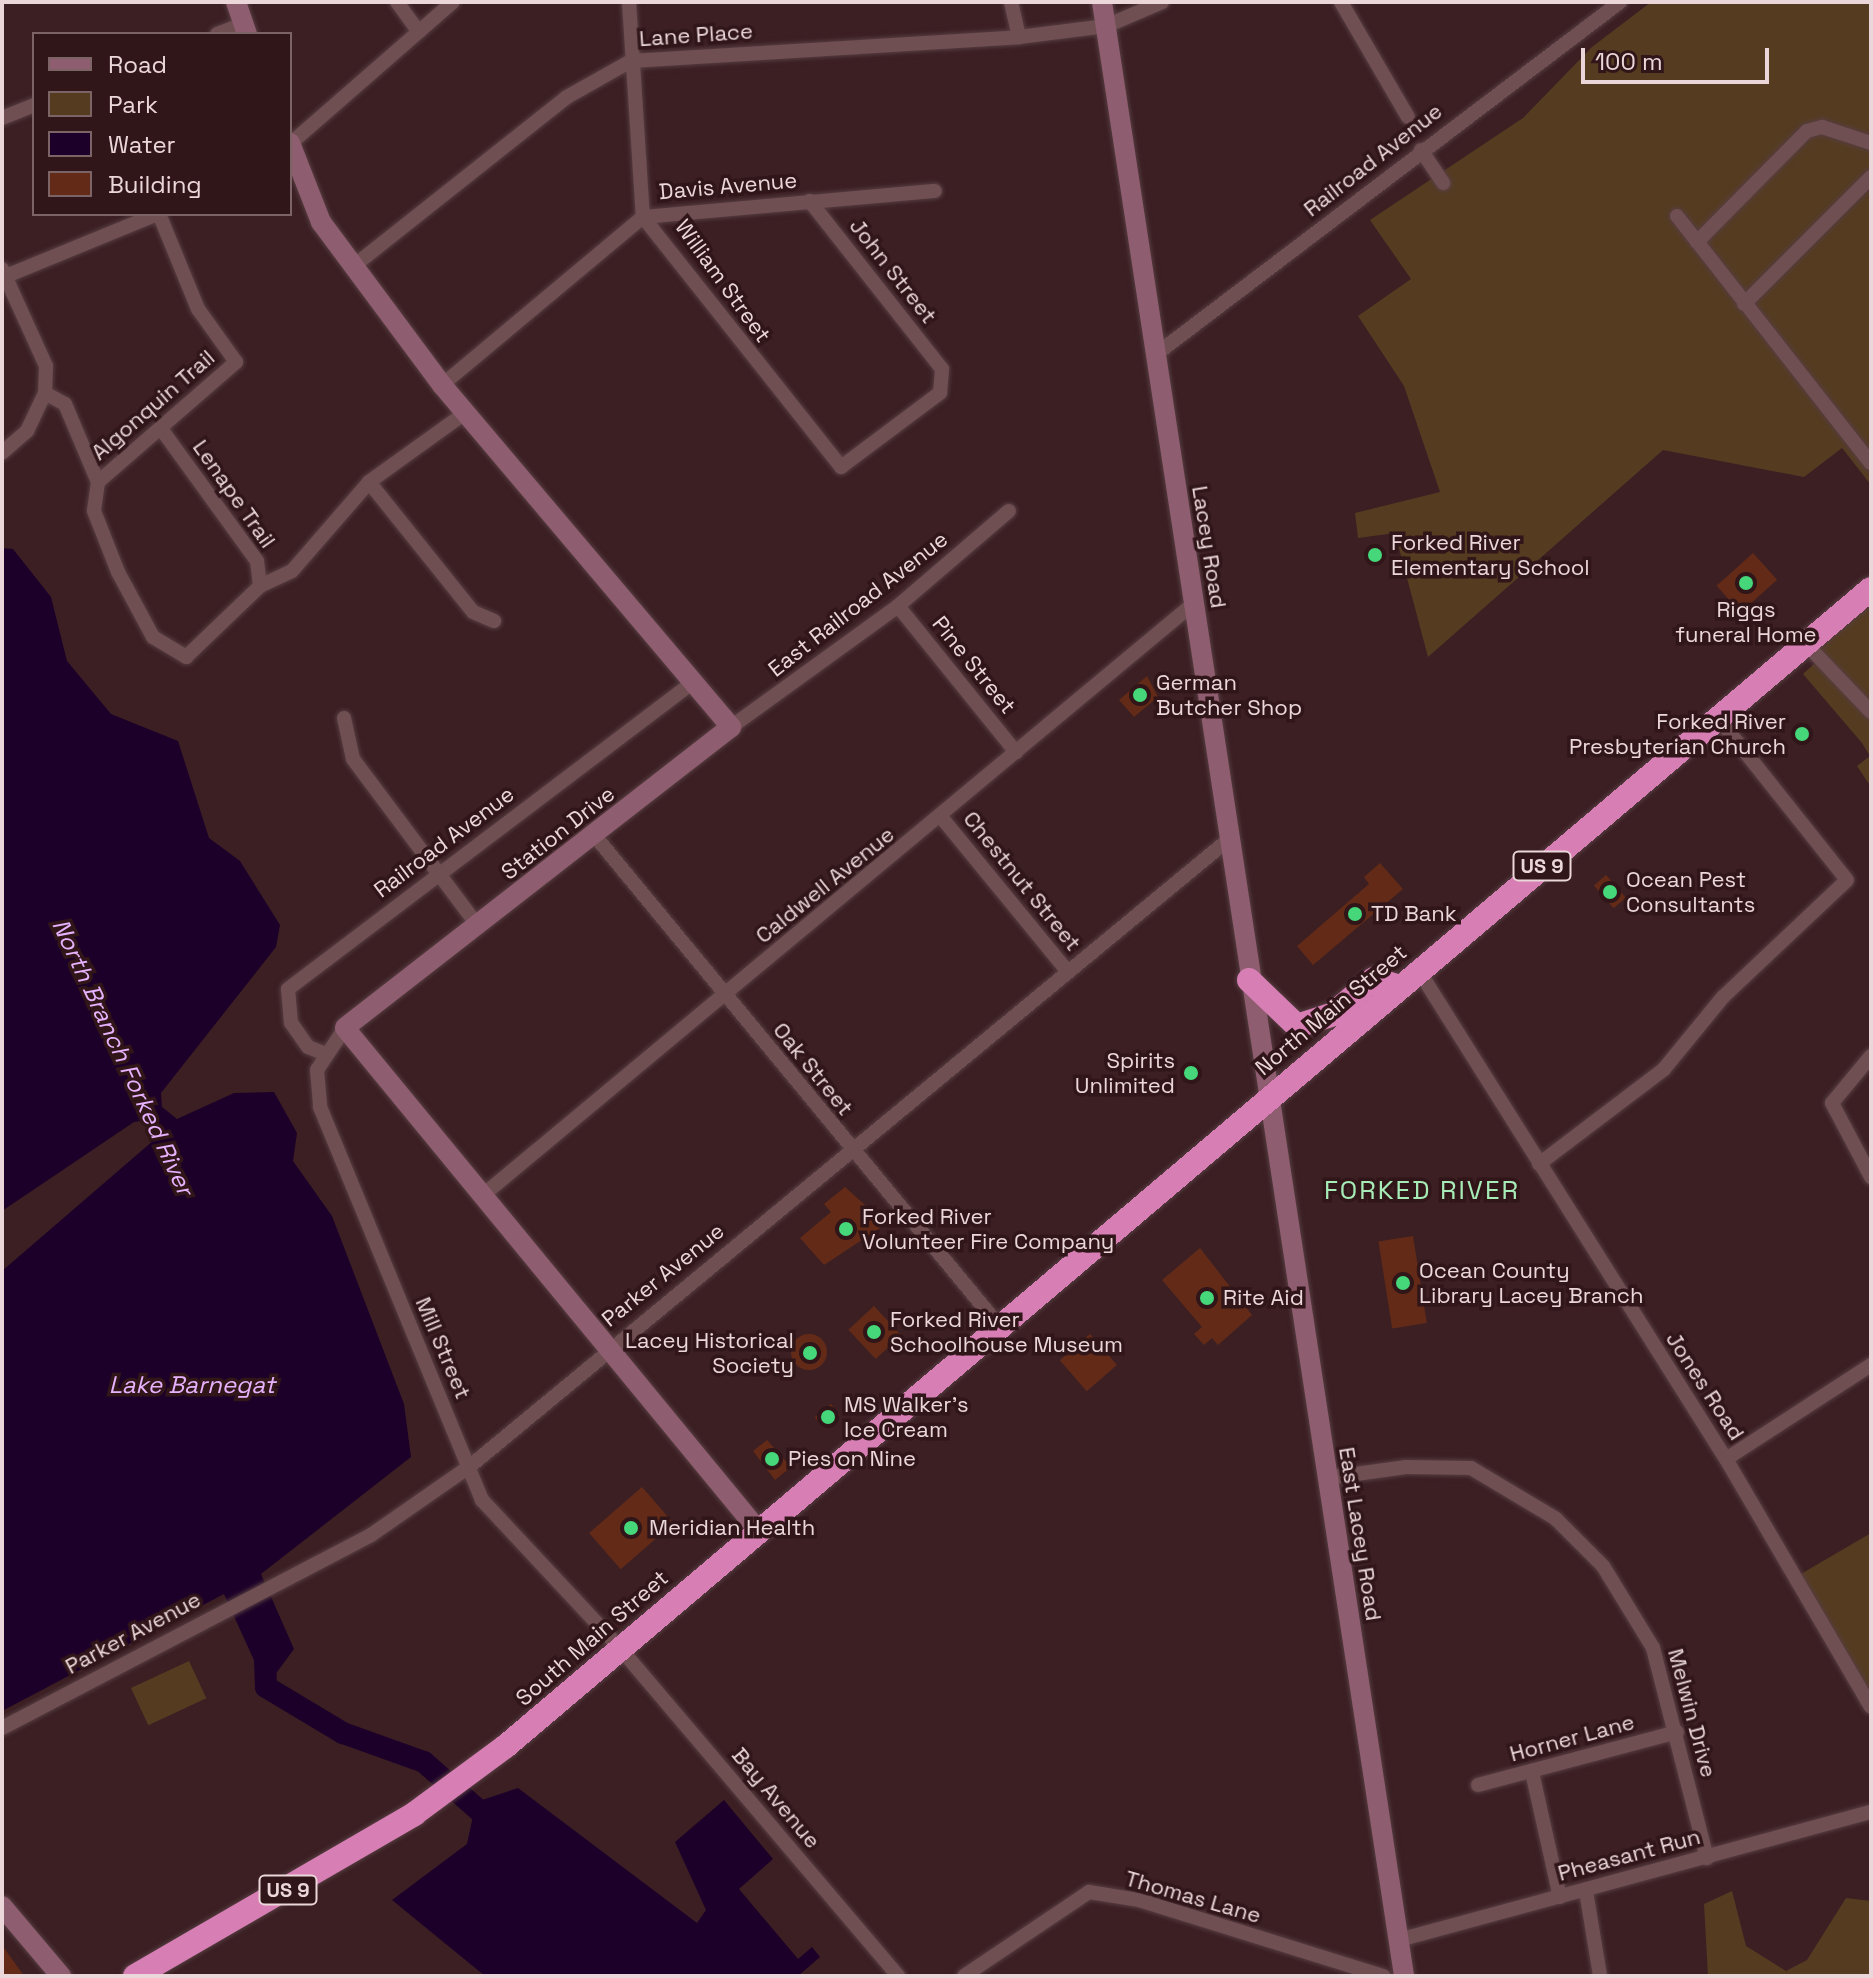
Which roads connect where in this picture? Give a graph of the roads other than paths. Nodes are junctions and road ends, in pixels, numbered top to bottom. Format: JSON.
{"nodes":[{"id":1,"x":236,"y":2,"type":"edge"},
{"id":2,"x":397,"y":2,"type":"edge"},
{"id":3,"x":453,"y":2,"type":"edge"},
{"id":4,"x":629,"y":2,"type":"edge"},
{"id":5,"x":1011,"y":2,"type":"edge"},
{"id":6,"x":1102,"y":2,"type":"edge"},
{"id":7,"x":1162,"y":2,"type":"edge"},
{"id":8,"x":1341,"y":2,"type":"edge"},
{"id":9,"x":1620,"y":2,"type":"edge"},
{"id":10,"x":1106,"y":26,"type":"junction"},
{"id":11,"x":245,"y":29,"type":"edge"},
{"id":12,"x":419,"y":32,"type":"junction"},
{"id":13,"x":1019,"y":37,"type":"junction"},
{"id":14,"x":631,"y":61,"type":"junction"},
{"id":15,"x":32,"y":106,"type":"edge"},
{"id":16,"x":1408,"y":117,"type":"dead end"},
{"id":17,"x":2,"y":118,"type":"edge"},
{"id":18,"x":1871,"y":143,"type":"edge"},
{"id":19,"x":292,"y":150,"type":"edge"},
{"id":20,"x":1421,"y":150,"type":"junction"},
{"id":21,"x":292,"y":153,"type":"edge"},
{"id":22,"x":1871,"y":177,"type":"edge"},
{"id":23,"x":1443,"y":183,"type":"dead end"},
{"id":24,"x":935,"y":191,"type":"dead end"},
{"id":25,"x":810,"y":201,"type":"junction"},
{"id":26,"x":153,"y":216,"type":"edge"},
{"id":27,"x":159,"y":216,"type":"edge"},
{"id":28,"x":1677,"y":216,"type":"dead end"},
{"id":29,"x":643,"y":217,"type":"junction"},
{"id":30,"x":1697,"y":242,"type":"junction"},
{"id":31,"x":355,"y":265,"type":"junction"},
{"id":32,"x":4,"y":272,"type":"edge"},
{"id":33,"x":1744,"y":304,"type":"junction"},
{"id":34,"x":1155,"y":355,"type":"junction"},
{"id":35,"x":442,"y":385,"type":"junction"},
{"id":36,"x":45,"y":393,"type":"junction"},
{"id":37,"x":465,"y":413,"type":"junction"},
{"id":38,"x":162,"y":430,"type":"junction"},
{"id":39,"x":2,"y":453,"type":"edge"},
{"id":40,"x":1871,"y":463,"type":"edge"},
{"id":41,"x":841,"y":467,"type":"joint"},
{"id":42,"x":98,"y":482,"type":"junction"},
{"id":43,"x":369,"y":482,"type":"junction"},
{"id":44,"x":1009,"y":511,"type":"dead end"},
{"id":45,"x":260,"y":586,"type":"junction"},
{"id":46,"x":1871,"y":589,"type":"edge"},
{"id":47,"x":1193,"y":604,"type":"junction"},
{"id":48,"x":898,"y":606,"type":"junction"},
{"id":49,"x":494,"y":621,"type":"dead end"},
{"id":50,"x":1806,"y":644,"type":"junction"},
{"id":51,"x":692,"y":683,"type":"junction"},
{"id":52,"x":1871,"y":712,"type":"edge"},
{"id":53,"x":344,"y":718,"type":"dead end"},
{"id":54,"x":1719,"y":719,"type":"junction"},
{"id":55,"x":731,"y":727,"type":"junction"},
{"id":56,"x":1016,"y":752,"type":"junction"},
{"id":57,"x":942,"y":818,"type":"junction"},
{"id":58,"x":595,"y":836,"type":"junction"},
{"id":59,"x":1228,"y":840,"type":"junction"},
{"id":60,"x":440,"y":873,"type":"junction"},
{"id":61,"x":477,"y":925,"type":"junction"},
{"id":62,"x":1419,"y":971,"type":"junction"},
{"id":63,"x":1068,"y":972,"type":"junction"},
{"id":64,"x":1249,"y":980,"type":"junction"},
{"id":65,"x":1400,"y":987,"type":"junction"},
{"id":66,"x":726,"y":995,"type":"junction"},
{"id":67,"x":345,"y":1028,"type":"junction"},
{"id":68,"x":323,"y":1053,"type":"junction"},
{"id":69,"x":1871,"y":1056,"type":"edge"},
{"id":70,"x":1265,"y":1100,"type":"junction"},
{"id":71,"x":852,"y":1151,"type":"junction"},
{"id":72,"x":1539,"y":1164,"type":"junction"},
{"id":73,"x":1871,"y":1177,"type":"edge"},
{"id":74,"x":482,"y":1196,"type":"junction"},
{"id":75,"x":1000,"y":1327,"type":"junction"},
{"id":76,"x":607,"y":1348,"type":"junction"},
{"id":77,"x":1871,"y":1365,"type":"edge"},
{"id":78,"x":1726,"y":1459,"type":"junction"},
{"id":79,"x":469,"y":1467,"type":"junction"},
{"id":80,"x":1327,"y":1478,"type":"junction"},
{"id":81,"x":758,"y":1530,"type":"junction"},
{"id":82,"x":620,"y":1648,"type":"junction"},
{"id":83,"x":1871,"y":1707,"type":"edge"},
{"id":84,"x":2,"y":1728,"type":"edge"},
{"id":85,"x":1677,"y":1732,"type":"junction"},
{"id":86,"x":1532,"y":1772,"type":"junction"},
{"id":87,"x":1478,"y":1785,"type":"dead end"},
{"id":88,"x":1871,"y":1812,"type":"edge"},
{"id":89,"x":1707,"y":1858,"type":"junction"},
{"id":90,"x":1586,"y":1891,"type":"junction"},
{"id":91,"x":1560,"y":1897,"type":"junction"},
{"id":92,"x":2,"y":1906,"type":"edge"},
{"id":93,"x":1399,"y":1940,"type":"junction"},
{"id":94,"x":61,"y":1976,"type":"edge"},
{"id":95,"x":135,"y":1976,"type":"edge"},
{"id":96,"x":898,"y":1976,"type":"edge"},
{"id":97,"x":964,"y":1976,"type":"edge"},
{"id":98,"x":1383,"y":1976,"type":"edge"},
{"id":99,"x":1404,"y":1976,"type":"edge"},
{"id":100,"x":1600,"y":1976,"type":"edge"}],
"edges":[{"from":1,"to":11,"type":"street"},
{"from":2,"to":12,"type":"street"},
{"from":3,"to":12,"type":"street"},
{"from":4,"to":14,"type":"street","name":"William Street"},
{"from":5,"to":13,"type":"street"},
{"from":6,"to":10,"type":"street","name":"Lacey Road"},
{"from":7,"to":10,"type":"street","name":"Lane Place"},
{"from":8,"to":16,"type":"street"},
{"from":9,"to":20,"type":"street","name":"Railroad Avenue"},
{"from":10,"to":13,"type":"street","name":"Lane Place"},
{"from":10,"to":34,"type":"street","name":"Lacey Road"},
{"from":12,"to":19,"type":"street"},
{"from":13,"to":14,"type":"street","name":"Lane Place"},
{"from":14,"to":29,"type":"street","name":"William Street"},
{"from":14,"to":31,"type":"street","name":"Lane Place"},
{"from":15,"to":17,"type":"street"},
{"from":18,"to":30,"type":"street"},
{"from":20,"to":23,"type":"street"},
{"from":20,"to":34,"type":"street","name":"Railroad Avenue"},
{"from":21,"to":31,"type":"street"},
{"from":22,"to":33,"type":"street"},
{"from":24,"to":25,"type":"street","name":"Davis Avenue"},
{"from":25,"to":29,"type":"street","name":"Davis Avenue"},
{"from":25,"to":41,"type":"street","name":"John Street"},
{"from":26,"to":32,"type":"street"},
{"from":27,"to":38,"type":"street","name":"Algonquin Trail"},
{"from":28,"to":30,"type":"street"},
{"from":29,"to":35,"type":"street","name":"Davis Avenue"},
{"from":29,"to":41,"type":"street","name":"William Street"},
{"from":30,"to":33,"type":"street"},
{"from":31,"to":35,"type":"street"},
{"from":32,"to":36,"type":"street"},
{"from":33,"to":40,"type":"street"},
{"from":34,"to":47,"type":"street","name":"Lacey Road"},
{"from":35,"to":37,"type":"street"},
{"from":36,"to":39,"type":"street"},
{"from":36,"to":42,"type":"street"},
{"from":37,"to":43,"type":"street"},
{"from":37,"to":51,"type":"street"},
{"from":38,"to":42,"type":"street","name":"Algonquin Trail"},
{"from":38,"to":45,"type":"street","name":"Lenape Trail"},
{"from":42,"to":45,"type":"street"},
{"from":43,"to":45,"type":"street"},
{"from":43,"to":49,"type":"street"},
{"from":44,"to":48,"type":"street","name":"East Railroad Avenue"},
{"from":46,"to":50,"type":"highway","name":"North Main Street","number":"US 9"},
{"from":47,"to":56,"type":"street","name":"Caldwell Avenue"},
{"from":47,"to":59,"type":"street","name":"Lacey Road"},
{"from":48,"to":55,"type":"street","name":"East Railroad Avenue"},
{"from":48,"to":56,"type":"street","name":"Pine Street"},
{"from":50,"to":52,"type":"street"},
{"from":50,"to":54,"type":"highway","name":"North Main Street","number":"US 9"},
{"from":51,"to":55,"type":"street"},
{"from":51,"to":60,"type":"street","name":"Railroad Avenue"},
{"from":53,"to":60,"type":"street"},
{"from":54,"to":62,"type":"highway","name":"North Main Street","number":"US 9"},
{"from":54,"to":72,"type":"street"},
{"from":55,"to":58,"type":"street","name":"Station Drive"},
{"from":56,"to":57,"type":"street","name":"Caldwell Avenue"},
{"from":57,"to":63,"type":"street","name":"Chestnut Street"},
{"from":57,"to":66,"type":"street","name":"Caldwell Avenue"},
{"from":58,"to":61,"type":"street","name":"Station Drive"},
{"from":58,"to":66,"type":"street","name":"Oak Street"},
{"from":59,"to":63,"type":"street","name":"Parker Avenue"},
{"from":59,"to":64,"type":"street","name":"Lacey Road"},
{"from":60,"to":61,"type":"street"},
{"from":60,"to":68,"type":"street","name":"Railroad Avenue"},
{"from":61,"to":67,"type":"street","name":"Station Drive"},
{"from":62,"to":65,"type":"highway","name":"North Main Street","number":"US 9"},
{"from":62,"to":72,"type":"street","name":"Jones Road"},
{"from":63,"to":71,"type":"street","name":"Parker Avenue"},
{"from":64,"to":65,"type":"highway"},
{"from":64,"to":70,"type":"street","name":"Lacey Road"},
{"from":65,"to":70,"type":"highway","name":"North Main Street","number":"US 9"},
{"from":66,"to":71,"type":"street","name":"Oak Street"},
{"from":66,"to":74,"type":"street","name":"Caldwell Avenue"},
{"from":67,"to":68,"type":"street"},
{"from":67,"to":74,"type":"street"},
{"from":68,"to":79,"type":"street","name":"Mill Street"},
{"from":69,"to":73,"type":"street"},
{"from":70,"to":75,"type":"highway","name":"South Main Street","number":"US 9"},
{"from":70,"to":80,"type":"street","name":"East Lacey Road"},
{"from":71,"to":75,"type":"street","name":"Oak Street"},
{"from":71,"to":76,"type":"street","name":"Parker Avenue"},
{"from":72,"to":78,"type":"street","name":"Jones Road"},
{"from":74,"to":76,"type":"street"},
{"from":75,"to":81,"type":"highway","name":"South Main Street","number":"US 9"},
{"from":76,"to":79,"type":"street","name":"Parker Avenue"},
{"from":76,"to":81,"type":"street"},
{"from":77,"to":78,"type":"street"},
{"from":78,"to":83,"type":"street","name":"Jones Road"},
{"from":79,"to":82,"type":"street","name":"Mill Street"},
{"from":79,"to":84,"type":"street","name":"Parker Avenue"},
{"from":80,"to":85,"type":"street","name":"Melwin Drive"},
{"from":80,"to":93,"type":"street","name":"East Lacey Road"},
{"from":81,"to":82,"type":"highway","name":"South Main Street","number":"US 9"},
{"from":82,"to":95,"type":"highway","name":"South Main Street","number":"US 9"},
{"from":82,"to":96,"type":"street","name":"Bay Avenue"},
{"from":85,"to":86,"type":"street","name":"Horner Lane"},
{"from":85,"to":89,"type":"street","name":"Melwin Drive"},
{"from":86,"to":87,"type":"street","name":"Horner Lane"},
{"from":86,"to":91,"type":"street"},
{"from":88,"to":89,"type":"street","name":"Pheasant Run"},
{"from":89,"to":90,"type":"street","name":"Pheasant Run"},
{"from":90,"to":91,"type":"street","name":"Pheasant Run"},
{"from":90,"to":100,"type":"street"},
{"from":91,"to":93,"type":"street","name":"Pheasant Run"},
{"from":92,"to":94,"type":"street"},
{"from":93,"to":99,"type":"street","name":"East Lacey Road"},
{"from":97,"to":98,"type":"street","name":"Thomas Lane"}]}
